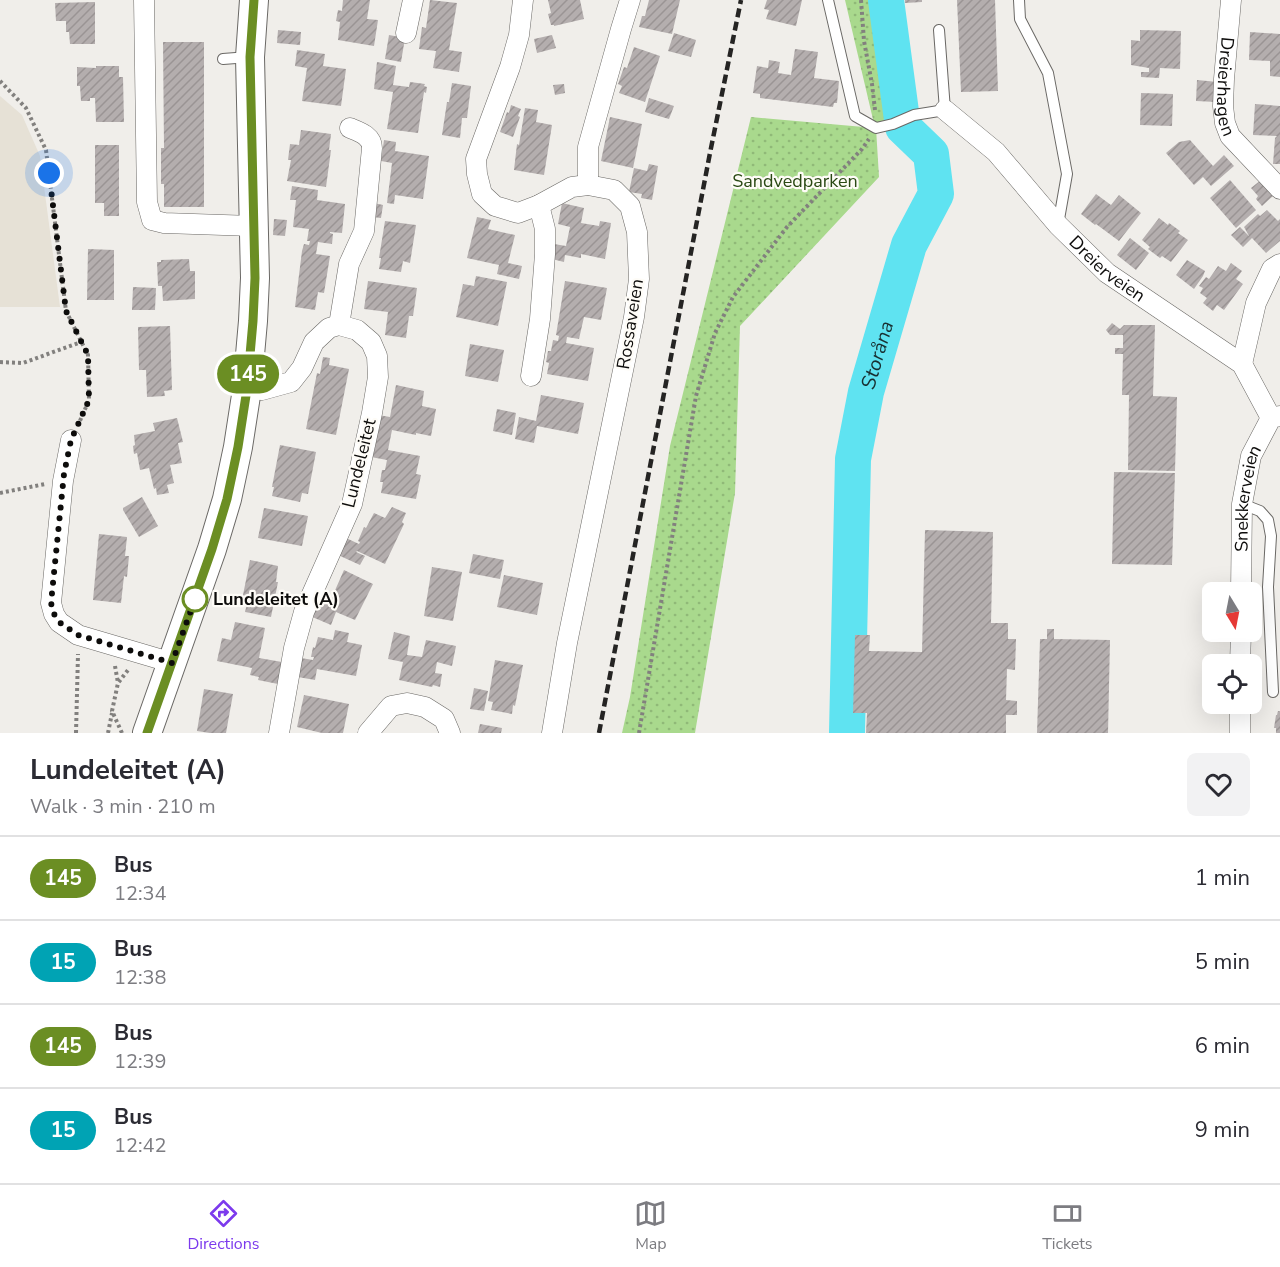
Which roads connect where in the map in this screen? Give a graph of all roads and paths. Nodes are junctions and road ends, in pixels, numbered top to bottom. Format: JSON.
{"nodes":[{"id":1,"x":144,"y":0,"type":"edge"},
{"id":2,"x":254,"y":0,"type":"edge"},
{"id":3,"x":413,"y":0,"type":"edge"},
{"id":4,"x":524,"y":0,"type":"edge"},
{"id":5,"x":630,"y":0,"type":"edge"},
{"id":6,"x":828,"y":0,"type":"edge"},
{"id":7,"x":861,"y":0,"type":"edge"},
{"id":8,"x":1019,"y":0,"type":"edge"},
{"id":9,"x":1231,"y":0,"type":"edge"},
{"id":10,"x":939,"y":30,"type":"dead end"},
{"id":11,"x":405,"y":33,"type":"dead end"},
{"id":12,"x":0,"y":81,"type":"edge"},
{"id":13,"x":945,"y":110,"type":"junction"},
{"id":14,"x":350,"y":128,"type":"dead end"},
{"id":15,"x":876,"y":128,"type":"junction"},
{"id":16,"x":588,"y":185,"type":"junction"},
{"id":17,"x":1280,"y":189,"type":"edge"},
{"id":18,"x":538,"y":205,"type":"junction"},
{"id":19,"x":1058,"y":225,"type":"junction"},
{"id":20,"x":253,"y":226,"type":"junction"},
{"id":21,"x":1280,"y":264,"type":"edge"},
{"id":22,"x":339,"y":325,"type":"junction"},
{"id":23,"x":81,"y":342,"type":"junction"},
{"id":24,"x":0,"y":362,"type":"edge"},
{"id":25,"x":1242,"y":364,"type":"junction"},
{"id":26,"x":531,"y":376,"type":"dead end"},
{"id":27,"x":247,"y":389,"type":"junction"},
{"id":28,"x":1276,"y":417,"type":"edge"},
{"id":29,"x":71,"y":440,"type":"joint"},
{"id":30,"x":63,"y":481,"type":"junction"},
{"id":31,"x":0,"y":493,"type":"edge"},
{"id":32,"x":1242,"y":504,"type":"junction"},
{"id":33,"x":1241,"y":582,"type":"edge"},
{"id":34,"x":78,"y":635,"type":"junction"},
{"id":35,"x":141,"y":653,"type":"junction"},
{"id":36,"x":172,"y":663,"type":"junction"},
{"id":37,"x":1273,"y":692,"type":"dead end"},
{"id":38,"x":112,"y":711,"type":"junction"},
{"id":39,"x":1240,"y":714,"type":"edge"},
{"id":40,"x":76,"y":733,"type":"edge"},
{"id":41,"x":108,"y":733,"type":"edge"},
{"id":42,"x":122,"y":733,"type":"edge"},
{"id":43,"x":147,"y":733,"type":"edge"},
{"id":44,"x":279,"y":733,"type":"edge"},
{"id":45,"x":368,"y":733,"type":"edge"},
{"id":46,"x":450,"y":733,"type":"edge"},
{"id":47,"x":552,"y":733,"type":"edge"},
{"id":48,"x":639,"y":733,"type":"edge"},
{"id":49,"x":1240,"y":733,"type":"edge"}],
"edges":[{"from":1,"to":20,"type":"street"},
{"from":2,"to":20,"type":"main road"},
{"from":3,"to":11,"type":"street"},
{"from":4,"to":18,"type":"street"},
{"from":5,"to":16,"type":"street"},
{"from":6,"to":15,"type":"lane"},
{"from":7,"to":15,"type":"path"},
{"from":8,"to":19,"type":"lane"},
{"from":9,"to":17,"type":"street","name":"Dreierhagen"},
{"from":10,"to":13,"type":"lane"},
{"from":12,"to":23,"type":"path"},
{"from":13,"to":15,"type":"lane"},
{"from":13,"to":19,"type":"street","name":"Dreierveien"},
{"from":14,"to":22,"type":"street"},
{"from":15,"to":48,"type":"path"},
{"from":16,"to":18,"type":"street"},
{"from":16,"to":47,"type":"street","name":"Rossaveien"},
{"from":18,"to":26,"type":"street"},
{"from":19,"to":25,"type":"street","name":"Dreierveien"},
{"from":20,"to":27,"type":"main road"},
{"from":21,"to":25,"type":"street"},
{"from":22,"to":27,"type":"street"},
{"from":22,"to":44,"type":"street","name":"Lundeleitet"},
{"from":23,"to":24,"type":"path"},
{"from":23,"to":29,"type":"path"},
{"from":25,"to":28,"type":"street","name":"Dreierveien"},
{"from":27,"to":36,"type":"main road"},
{"from":28,"to":32,"type":"street","name":"Snekkerveien"},
{"from":29,"to":30,"type":"street"},
{"from":30,"to":31,"type":"path"},
{"from":30,"to":34,"type":"street"},
{"from":32,"to":33,"type":"street","name":"Snekkerveien"},
{"from":32,"to":37,"type":"lane"},
{"from":34,"to":35,"type":"street"},
{"from":34,"to":40,"type":"path"},
{"from":35,"to":36,"type":"street"},
{"from":35,"to":38,"type":"path"},
{"from":36,"to":43,"type":"main road"},
{"from":38,"to":41,"type":"path"},
{"from":38,"to":42,"type":"path"},
{"from":39,"to":49,"type":"street"},
{"from":45,"to":46,"type":"street"}]}
